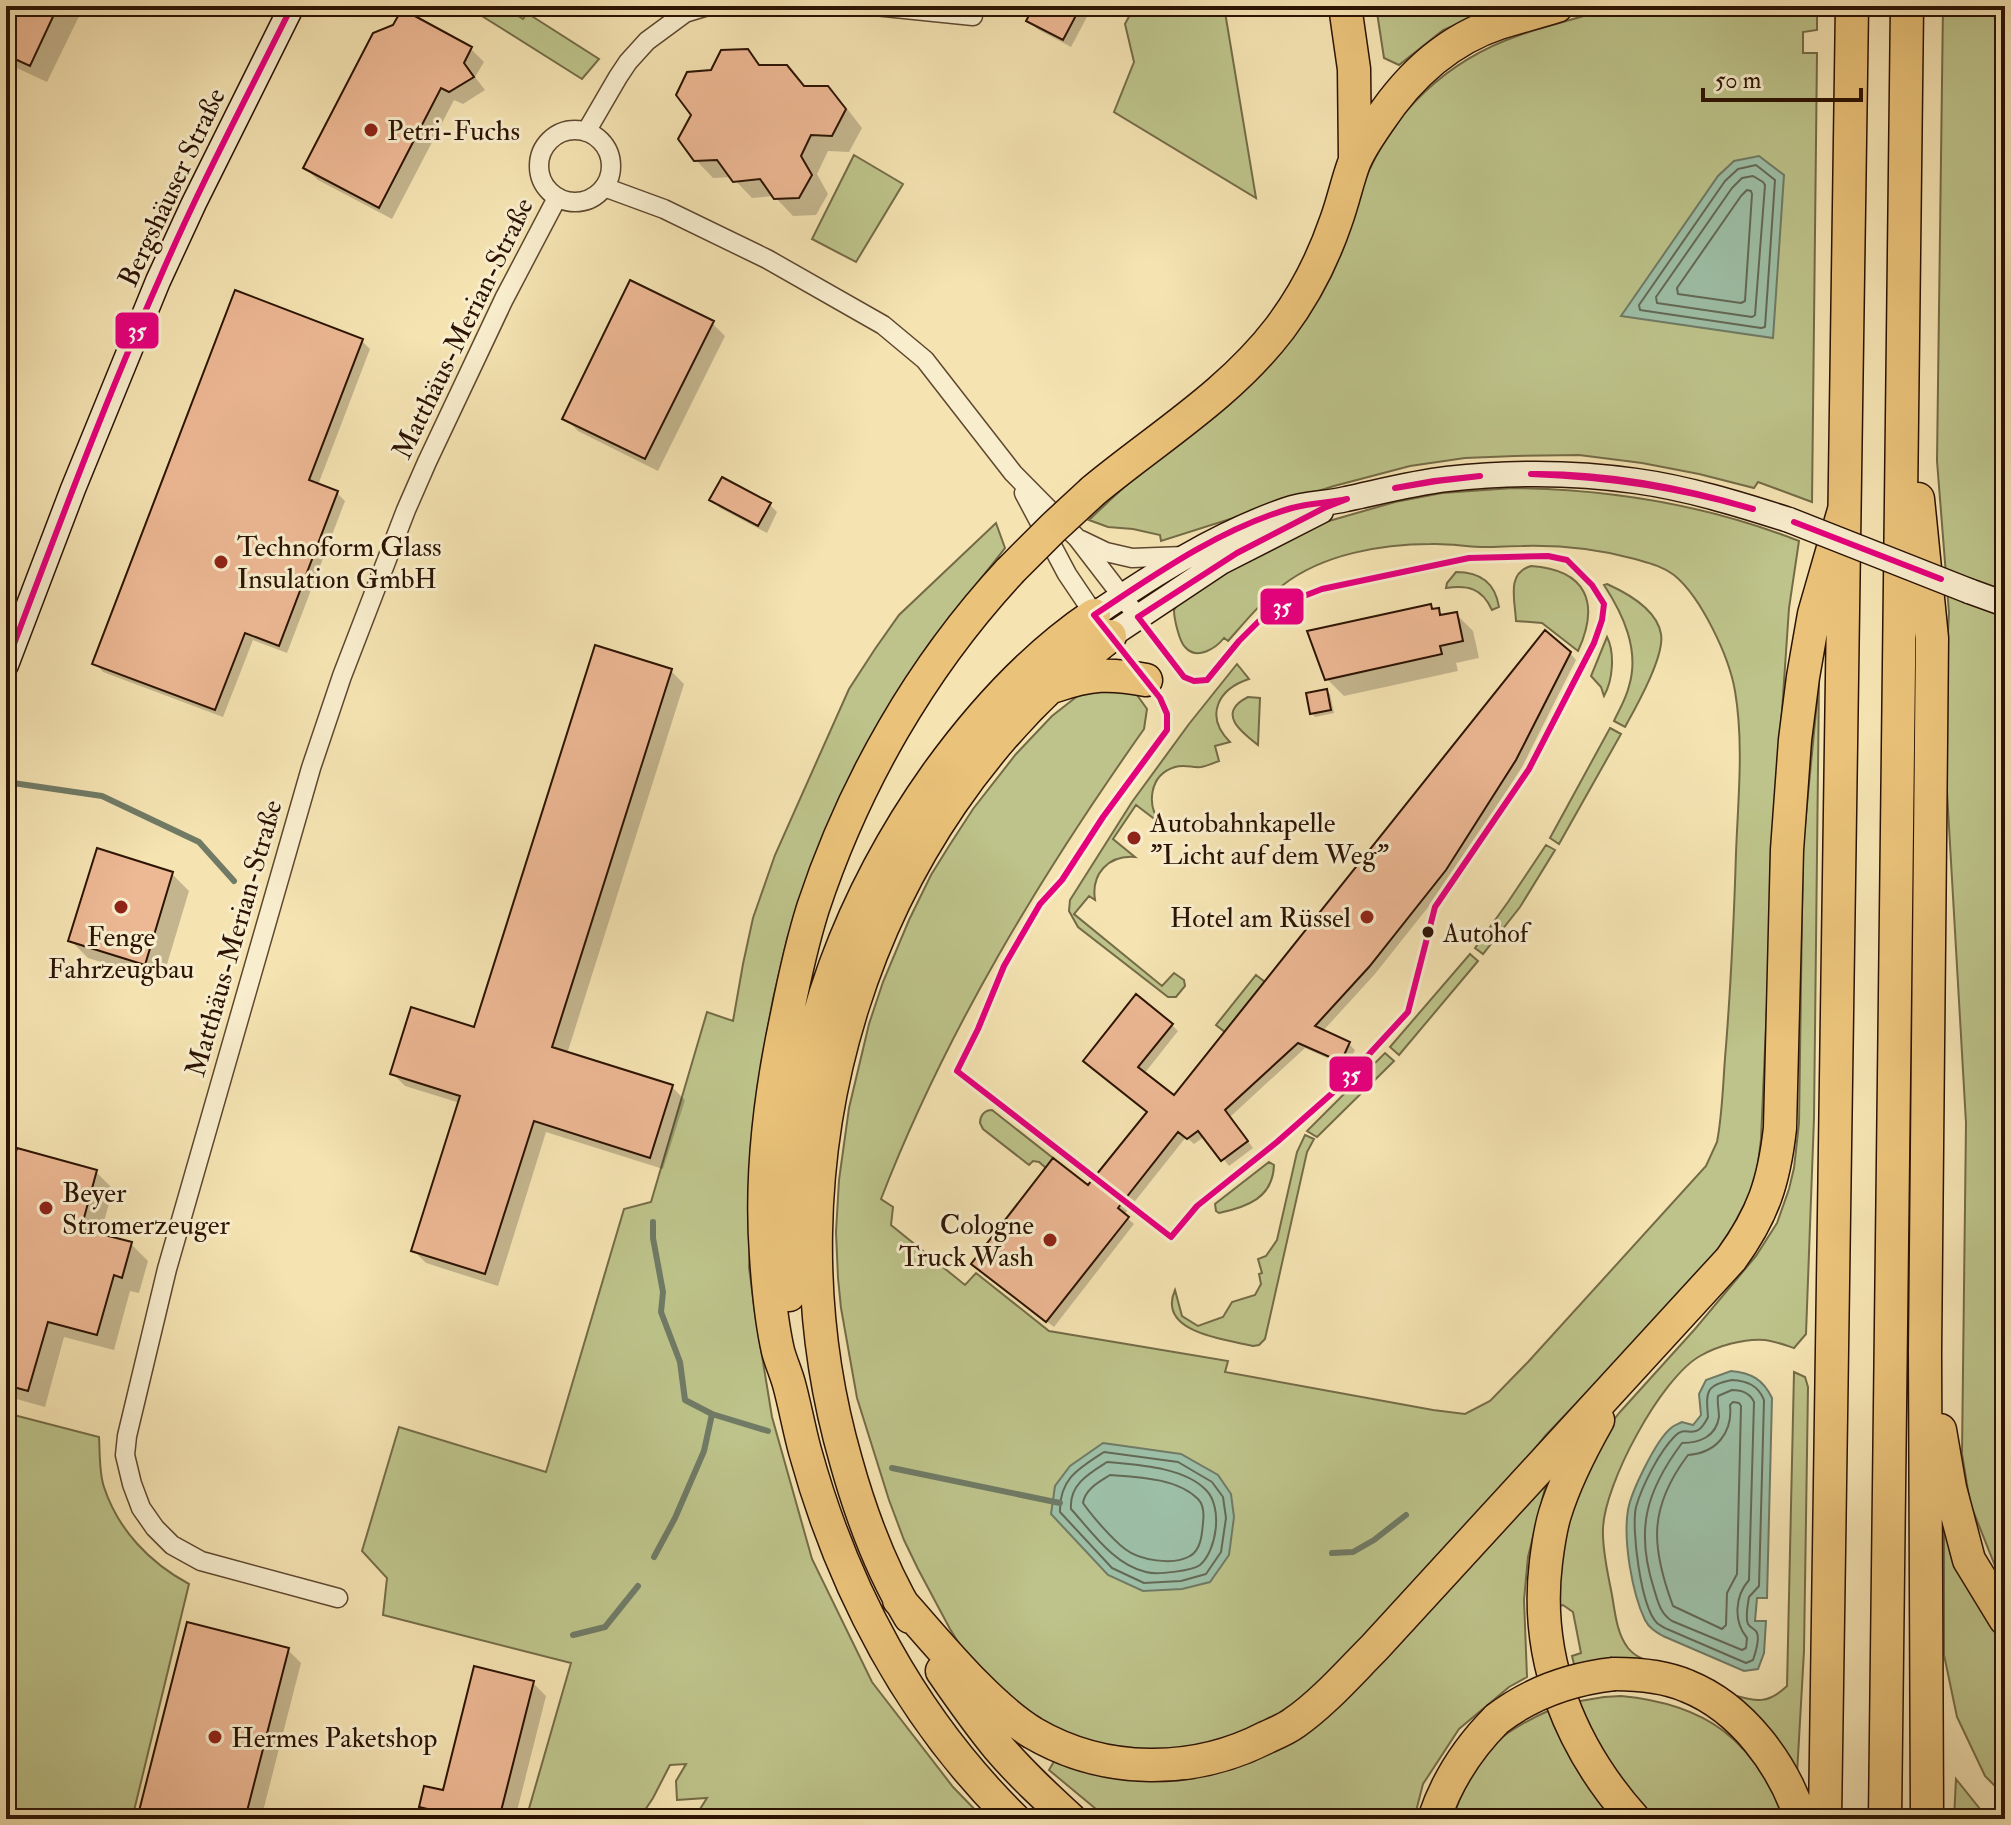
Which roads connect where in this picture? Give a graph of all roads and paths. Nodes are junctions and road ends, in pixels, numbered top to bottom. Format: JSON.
{"nodes":[{"id":1,"x":292,"y":6,"type":"edge"},
{"id":2,"x":708,"y":6,"type":"edge"},
{"id":3,"x":875,"y":6,"type":"edge"},
{"id":4,"x":1345,"y":6,"type":"edge"},
{"id":5,"x":1557,"y":6,"type":"edge"},
{"id":6,"x":1852,"y":6,"type":"edge"},
{"id":7,"x":1907,"y":6,"type":"edge"},
{"id":8,"x":973,"y":16,"type":"dead end"},
{"id":9,"x":586,"y":132,"type":"junction"},
{"id":10,"x":1355,"y":161,"type":"junction"},
{"id":11,"x":604,"y":187,"type":"junction"},
{"id":12,"x":557,"y":198,"type":"junction"},
{"id":13,"x":1903,"y":317,"type":"junction"},
{"id":14,"x":1013,"y":473,"type":"junction"},
{"id":15,"x":1341,"y":501,"type":"junction"},
{"id":16,"x":1844,"y":510,"type":"junction"},
{"id":17,"x":1078,"y":539,"type":"junction"},
{"id":18,"x":1187,"y":556,"type":"junction"},
{"id":19,"x":1122,"y":596,"type":"junction"},
{"id":20,"x":2000,"y":603,"type":"edge"},
{"id":21,"x":1138,"y":617,"type":"junction"},
{"id":22,"x":1102,"y":626,"type":"junction"},
{"id":23,"x":6,"y":665,"type":"edge"},
{"id":24,"x":1146,"y":680,"type":"dead end"},
{"id":25,"x":1052,"y":687,"type":"junction"},
{"id":26,"x":1925,"y":1352,"type":"junction"},
{"id":27,"x":1626,"y":1372,"type":"junction"},
{"id":28,"x":789,"y":1385,"type":"junction"},
{"id":29,"x":338,"y":1598,"type":"dead end"},
{"id":30,"x":899,"y":1600,"type":"junction"},
{"id":31,"x":2005,"y":1619,"type":"edge"},
{"id":32,"x":1014,"y":1819,"type":"edge"},
{"id":33,"x":1070,"y":1819,"type":"edge"},
{"id":34,"x":1434,"y":1819,"type":"edge"},
{"id":35,"x":1634,"y":1819,"type":"edge"},
{"id":36,"x":1801,"y":1819,"type":"edge"},
{"id":37,"x":1825,"y":1819,"type":"edge"},
{"id":38,"x":1885,"y":1819,"type":"edge"},
{"id":39,"x":1927,"y":1819,"type":"edge"}],
"edges":[{"from":1,"to":23,"type":"street","name":"Bergshäuser Straße"},
{"from":2,"to":9,"type":"street"},
{"from":3,"to":8,"type":"street"},
{"from":4,"to":10,"type":"highway"},
{"from":5,"to":10,"type":"highway"},
{"from":6,"to":16,"type":"highway"},
{"from":7,"to":13,"type":"highway"},
{"from":9,"to":11,"type":"street"},
{"from":9,"to":12,"type":"street"},
{"from":10,"to":28,"type":"highway","bridge":true},
{"from":11,"to":12,"type":"street"},
{"from":11,"to":14,"type":"street"},
{"from":12,"to":29,"type":"street","name":"Matthäus-Merian-Straße"},
{"from":13,"to":26,"type":"highway"},
{"from":13,"to":38,"type":"highway"},
{"from":14,"to":17,"type":"street"},
{"from":14,"to":22,"type":"street"},
{"from":15,"to":18,"type":"street"},
{"from":15,"to":20,"type":"street","bridge":true},
{"from":15,"to":21,"type":"street"},
{"from":16,"to":27,"type":"highway"},
{"from":16,"to":37,"type":"highway"},
{"from":17,"to":18,"type":"street"},
{"from":17,"to":19,"type":"street"},
{"from":18,"to":19,"type":"street"},
{"from":19,"to":21,"type":"street"},
{"from":19,"to":22,"type":"street"},
{"from":21,"to":22,"type":"street"},
{"from":22,"to":25,"type":"highway"},
{"from":22,"to":28,"type":"highway"},
{"from":24,"to":25,"type":"highway"},
{"from":25,"to":30,"type":"highway"},
{"from":26,"to":31,"type":"highway"},
{"from":26,"to":39,"type":"highway"},
{"from":27,"to":30,"type":"highway"},
{"from":27,"to":35,"type":"highway"},
{"from":28,"to":32,"type":"highway"},
{"from":30,"to":33,"type":"highway"},
{"from":34,"to":36,"type":"highway","bridge":true}]}
